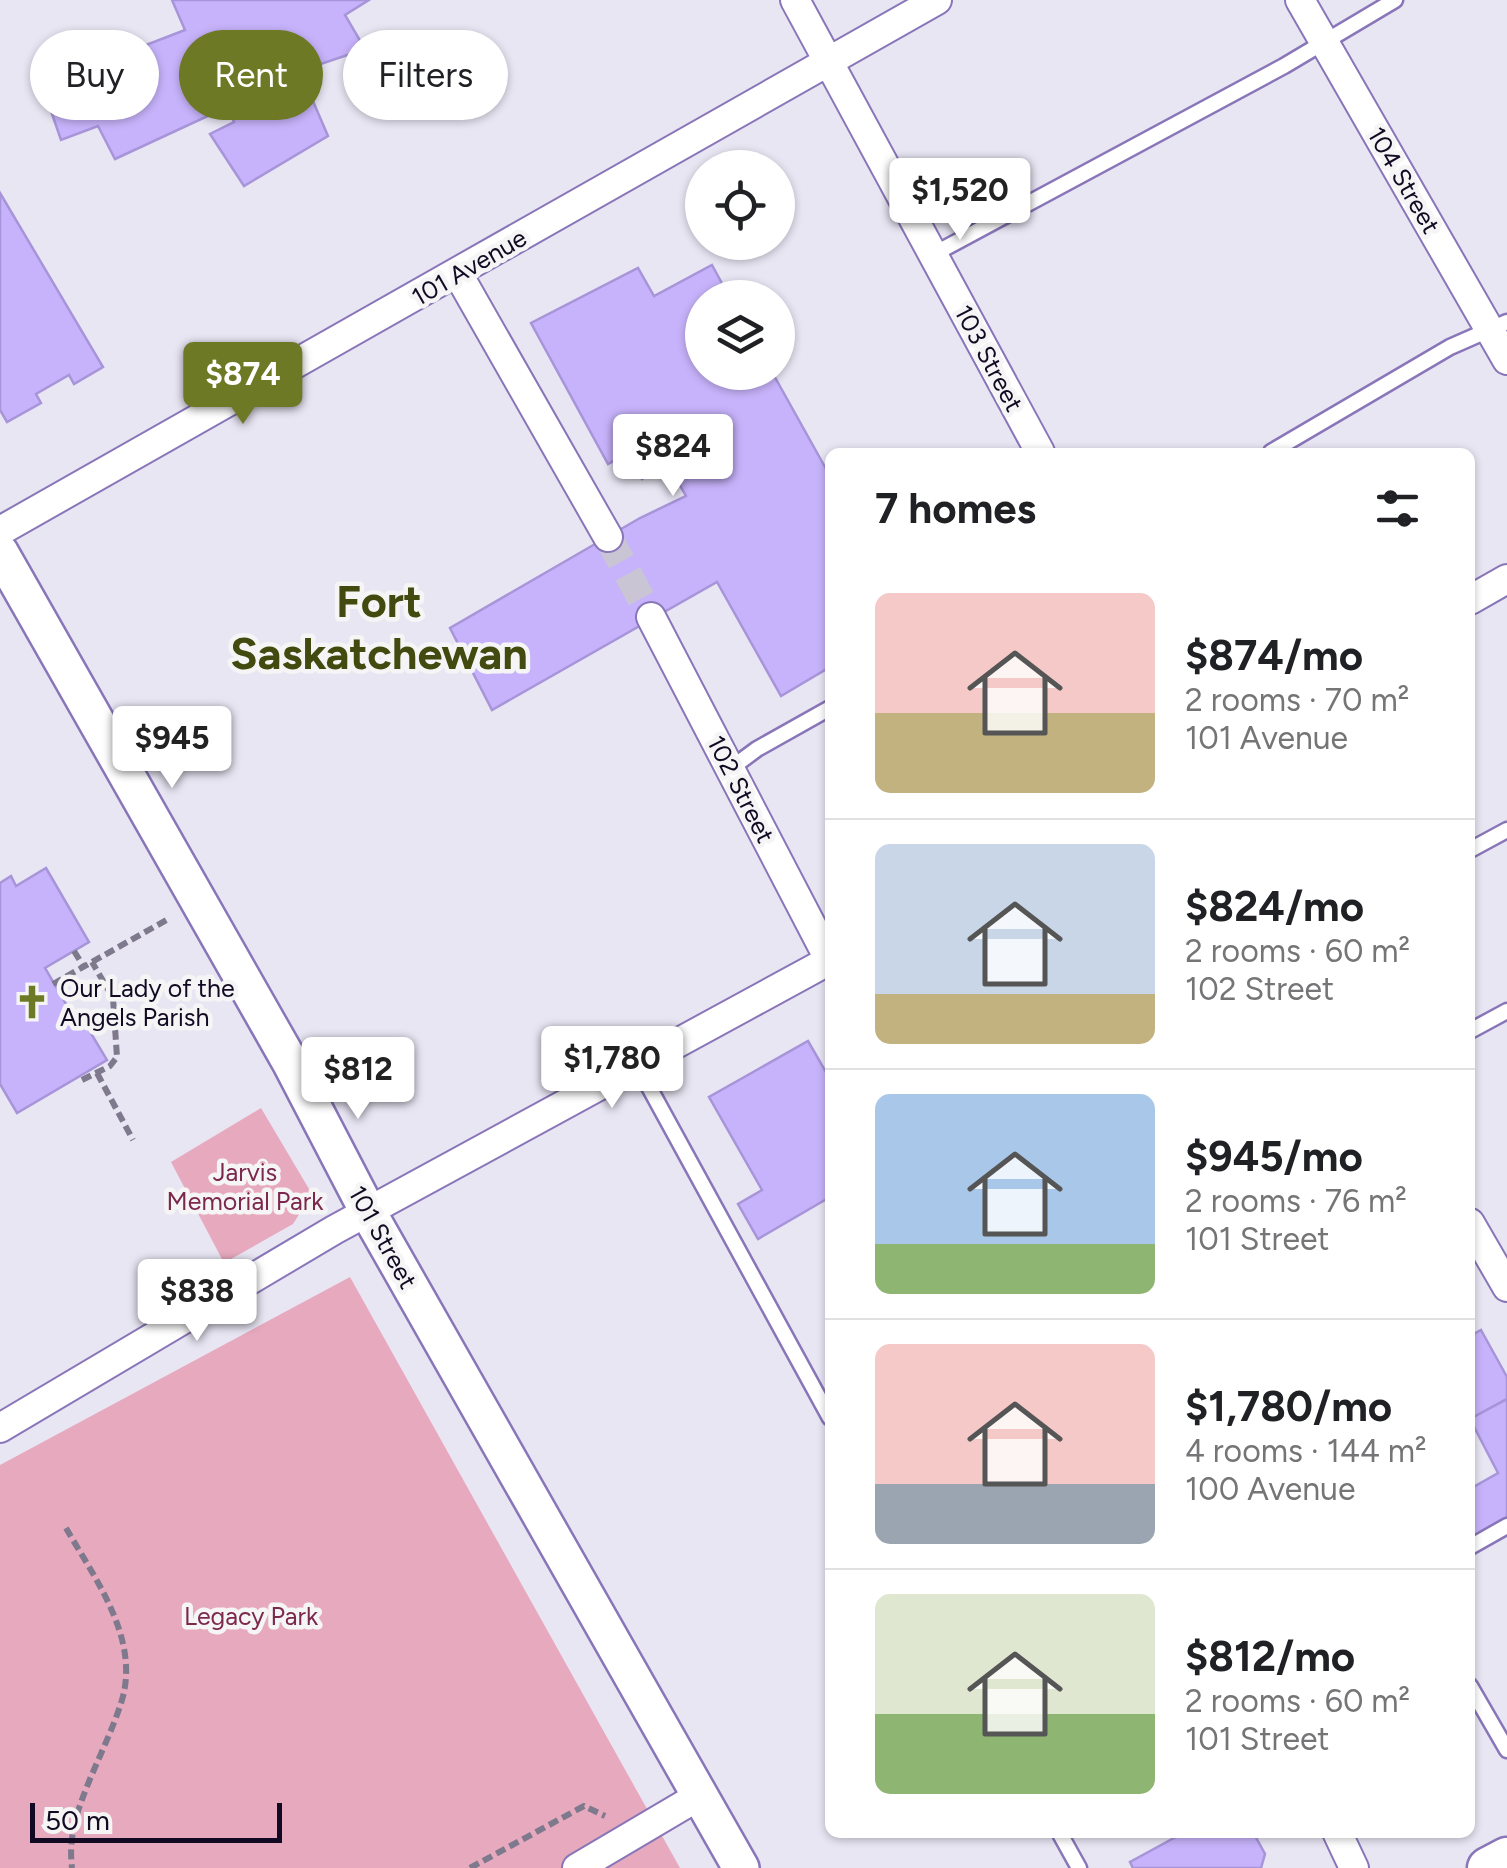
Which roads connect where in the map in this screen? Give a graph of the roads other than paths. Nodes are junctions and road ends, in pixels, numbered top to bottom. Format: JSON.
{"nodes":[{"id":1,"x":795,"y":0,"type":"edge"},
{"id":2,"x":937,"y":0,"type":"edge"},
{"id":3,"x":1300,"y":0,"type":"edge"},
{"id":4,"x":1395,"y":0,"type":"edge"},
{"id":5,"x":1324,"y":41,"type":"junction"},
{"id":6,"x":830,"y":60,"type":"junction"},
{"id":7,"x":934,"y":254,"type":"junction"},
{"id":8,"x":458,"y":274,"type":"junction"},
{"id":9,"x":1498,"y":325,"type":"edge"},
{"id":10,"x":1507,"y":360,"type":"edge"},
{"id":11,"x":1038,"y":448,"type":"edge"},
{"id":12,"x":1278,"y":448,"type":"edge"},
{"id":13,"x":0,"y":531,"type":"edge"},
{"id":14,"x":608,"y":537,"type":"tunnel mouth"},
{"id":15,"x":0,"y":552,"type":"edge"},
{"id":16,"x":1507,"y":579,"type":"edge"},
{"id":17,"x":1475,"y":597,"type":"edge"},
{"id":18,"x":651,"y":617,"type":"tunnel mouth"},
{"id":19,"x":825,"y":711,"type":"edge"},
{"id":20,"x":730,"y":769,"type":"junction"},
{"id":21,"x":1507,"y":830,"type":"edge"},
{"id":22,"x":1475,"y":847,"type":"edge"},
{"id":23,"x":825,"y":950,"type":"edge"},
{"id":24,"x":825,"y":963,"type":"edge"},
{"id":25,"x":1507,"y":1011,"type":"edge"},
{"id":26,"x":1475,"y":1029,"type":"edge"},
{"id":27,"x":637,"y":1065,"type":"junction"},
{"id":28,"x":368,"y":1212,"type":"junction"},
{"id":29,"x":1475,"y":1232,"type":"edge"},
{"id":30,"x":1507,"y":1288,"type":"edge"},
{"id":31,"x":825,"y":1409,"type":"edge"},
{"id":32,"x":0,"y":1428,"type":"edge"},
{"id":33,"x":1507,"y":1526,"type":"edge"},
{"id":34,"x":1475,"y":1544,"type":"edge"},
{"id":35,"x":1475,"y":1695,"type":"edge"},
{"id":36,"x":1507,"y":1750,"type":"edge"},
{"id":37,"x":698,"y":1796,"type":"junction"},
{"id":38,"x":1062,"y":1838,"type":"edge"},
{"id":39,"x":1340,"y":1838,"type":"edge"},
{"id":40,"x":1507,"y":1858,"type":"edge"},
{"id":41,"x":577,"y":1868,"type":"edge"},
{"id":42,"x":741,"y":1868,"type":"edge"},
{"id":43,"x":1080,"y":1868,"type":"edge"},
{"id":44,"x":1354,"y":1868,"type":"edge"},
{"id":45,"x":1488,"y":1868,"type":"edge"}],
"edges":[{"from":1,"to":6,"type":"street","name":"103 Street"},
{"from":2,"to":6,"type":"street","name":"101 Avenue"},
{"from":3,"to":5,"type":"street","name":"104 Street"},
{"from":4,"to":5,"type":"lane"},
{"from":5,"to":7,"type":"lane"},
{"from":5,"to":9,"type":"street","name":"104 Street"},
{"from":6,"to":7,"type":"street","name":"103 Street"},
{"from":6,"to":8,"type":"street","name":"101 Avenue"},
{"from":7,"to":11,"type":"street","name":"103 Street"},
{"from":8,"to":13,"type":"street","name":"101 Avenue"},
{"from":8,"to":14,"type":"street"},
{"from":9,"to":10,"type":"street","name":"104 Street"},
{"from":9,"to":12,"type":"lane"},
{"from":15,"to":28,"type":"street","name":"101 Street"},
{"from":16,"to":17,"type":"street"},
{"from":18,"to":20,"type":"street","name":"102 Street"},
{"from":19,"to":20,"type":"lane"},
{"from":20,"to":23,"type":"street","name":"102 Street"},
{"from":21,"to":22,"type":"lane"},
{"from":24,"to":27,"type":"street"},
{"from":25,"to":26,"type":"lane"},
{"from":27,"to":28,"type":"street"},
{"from":27,"to":31,"type":"lane"},
{"from":28,"to":32,"type":"street"},
{"from":28,"to":37,"type":"street","name":"101 Street"},
{"from":29,"to":30,"type":"street"},
{"from":33,"to":34,"type":"lane"},
{"from":35,"to":36,"type":"lane"},
{"from":37,"to":41,"type":"street"},
{"from":37,"to":42,"type":"street","name":"101 Street"},
{"from":38,"to":43,"type":"lane"},
{"from":39,"to":44,"type":"street"},
{"from":40,"to":45,"type":"main road"}]}
